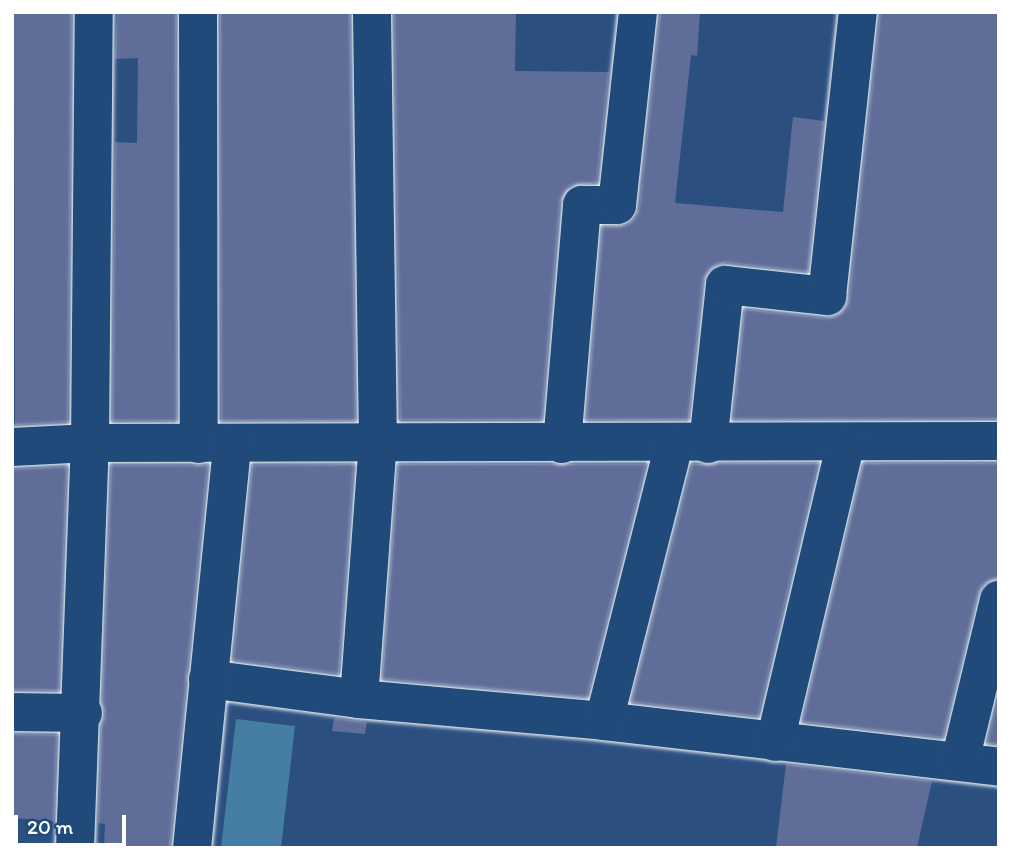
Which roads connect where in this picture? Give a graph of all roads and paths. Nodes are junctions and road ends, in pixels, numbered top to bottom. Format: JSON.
{"nodes":[{"id":1,"x":94,"y":12,"type":"edge"},
{"id":2,"x":198,"y":12,"type":"edge"},
{"id":3,"x":372,"y":12,"type":"edge"},
{"id":4,"x":638,"y":12,"type":"edge"},
{"id":5,"x":858,"y":12,"type":"edge"},
{"id":6,"x":999,"y":441,"type":"edge"},
{"id":7,"x":846,"y":442,"type":"junction"},
{"id":8,"x":90,"y":443,"type":"junction"},
{"id":9,"x":377,"y":443,"type":"junction"},
{"id":10,"x":216,"y":444,"type":"junction"},
{"id":11,"x":562,"y":444,"type":"junction"},
{"id":12,"x":691,"y":444,"type":"junction"},
{"id":13,"x":12,"y":447,"type":"edge"},
{"id":14,"x":999,"y":600,"type":"edge"},
{"id":15,"x":208,"y":679,"type":"junction"},
{"id":16,"x":359,"y":699,"type":"junction"},
{"id":17,"x":12,"y":712,"type":"edge"},
{"id":18,"x":82,"y":713,"type":"junction"},
{"id":19,"x":604,"y":721,"type":"junction"},
{"id":20,"x":775,"y":742,"type":"junction"},
{"id":21,"x":960,"y":761,"type":"junction"},
{"id":22,"x":999,"y":767,"type":"edge"},
{"id":23,"x":75,"y":848,"type":"edge"},
{"id":24,"x":192,"y":848,"type":"edge"}],
"edges":[{"from":1,"to":8,"type":"street"},
{"from":2,"to":10,"type":"street"},
{"from":3,"to":9,"type":"street"},
{"from":4,"to":11,"type":"street"},
{"from":5,"to":12,"type":"street"},
{"from":6,"to":7,"type":"street"},
{"from":7,"to":12,"type":"street"},
{"from":7,"to":20,"type":"street"},
{"from":8,"to":10,"type":"street"},
{"from":8,"to":13,"type":"street"},
{"from":8,"to":18,"type":"street"},
{"from":9,"to":10,"type":"street"},
{"from":9,"to":11,"type":"street"},
{"from":9,"to":16,"type":"street"},
{"from":10,"to":15,"type":"street"},
{"from":11,"to":12,"type":"street"},
{"from":12,"to":19,"type":"street"},
{"from":14,"to":21,"type":"street"},
{"from":15,"to":16,"type":"street"},
{"from":15,"to":24,"type":"street"},
{"from":16,"to":19,"type":"street"},
{"from":17,"to":18,"type":"street"},
{"from":18,"to":23,"type":"street"},
{"from":19,"to":20,"type":"street"},
{"from":20,"to":21,"type":"street"},
{"from":21,"to":22,"type":"street"}]}
